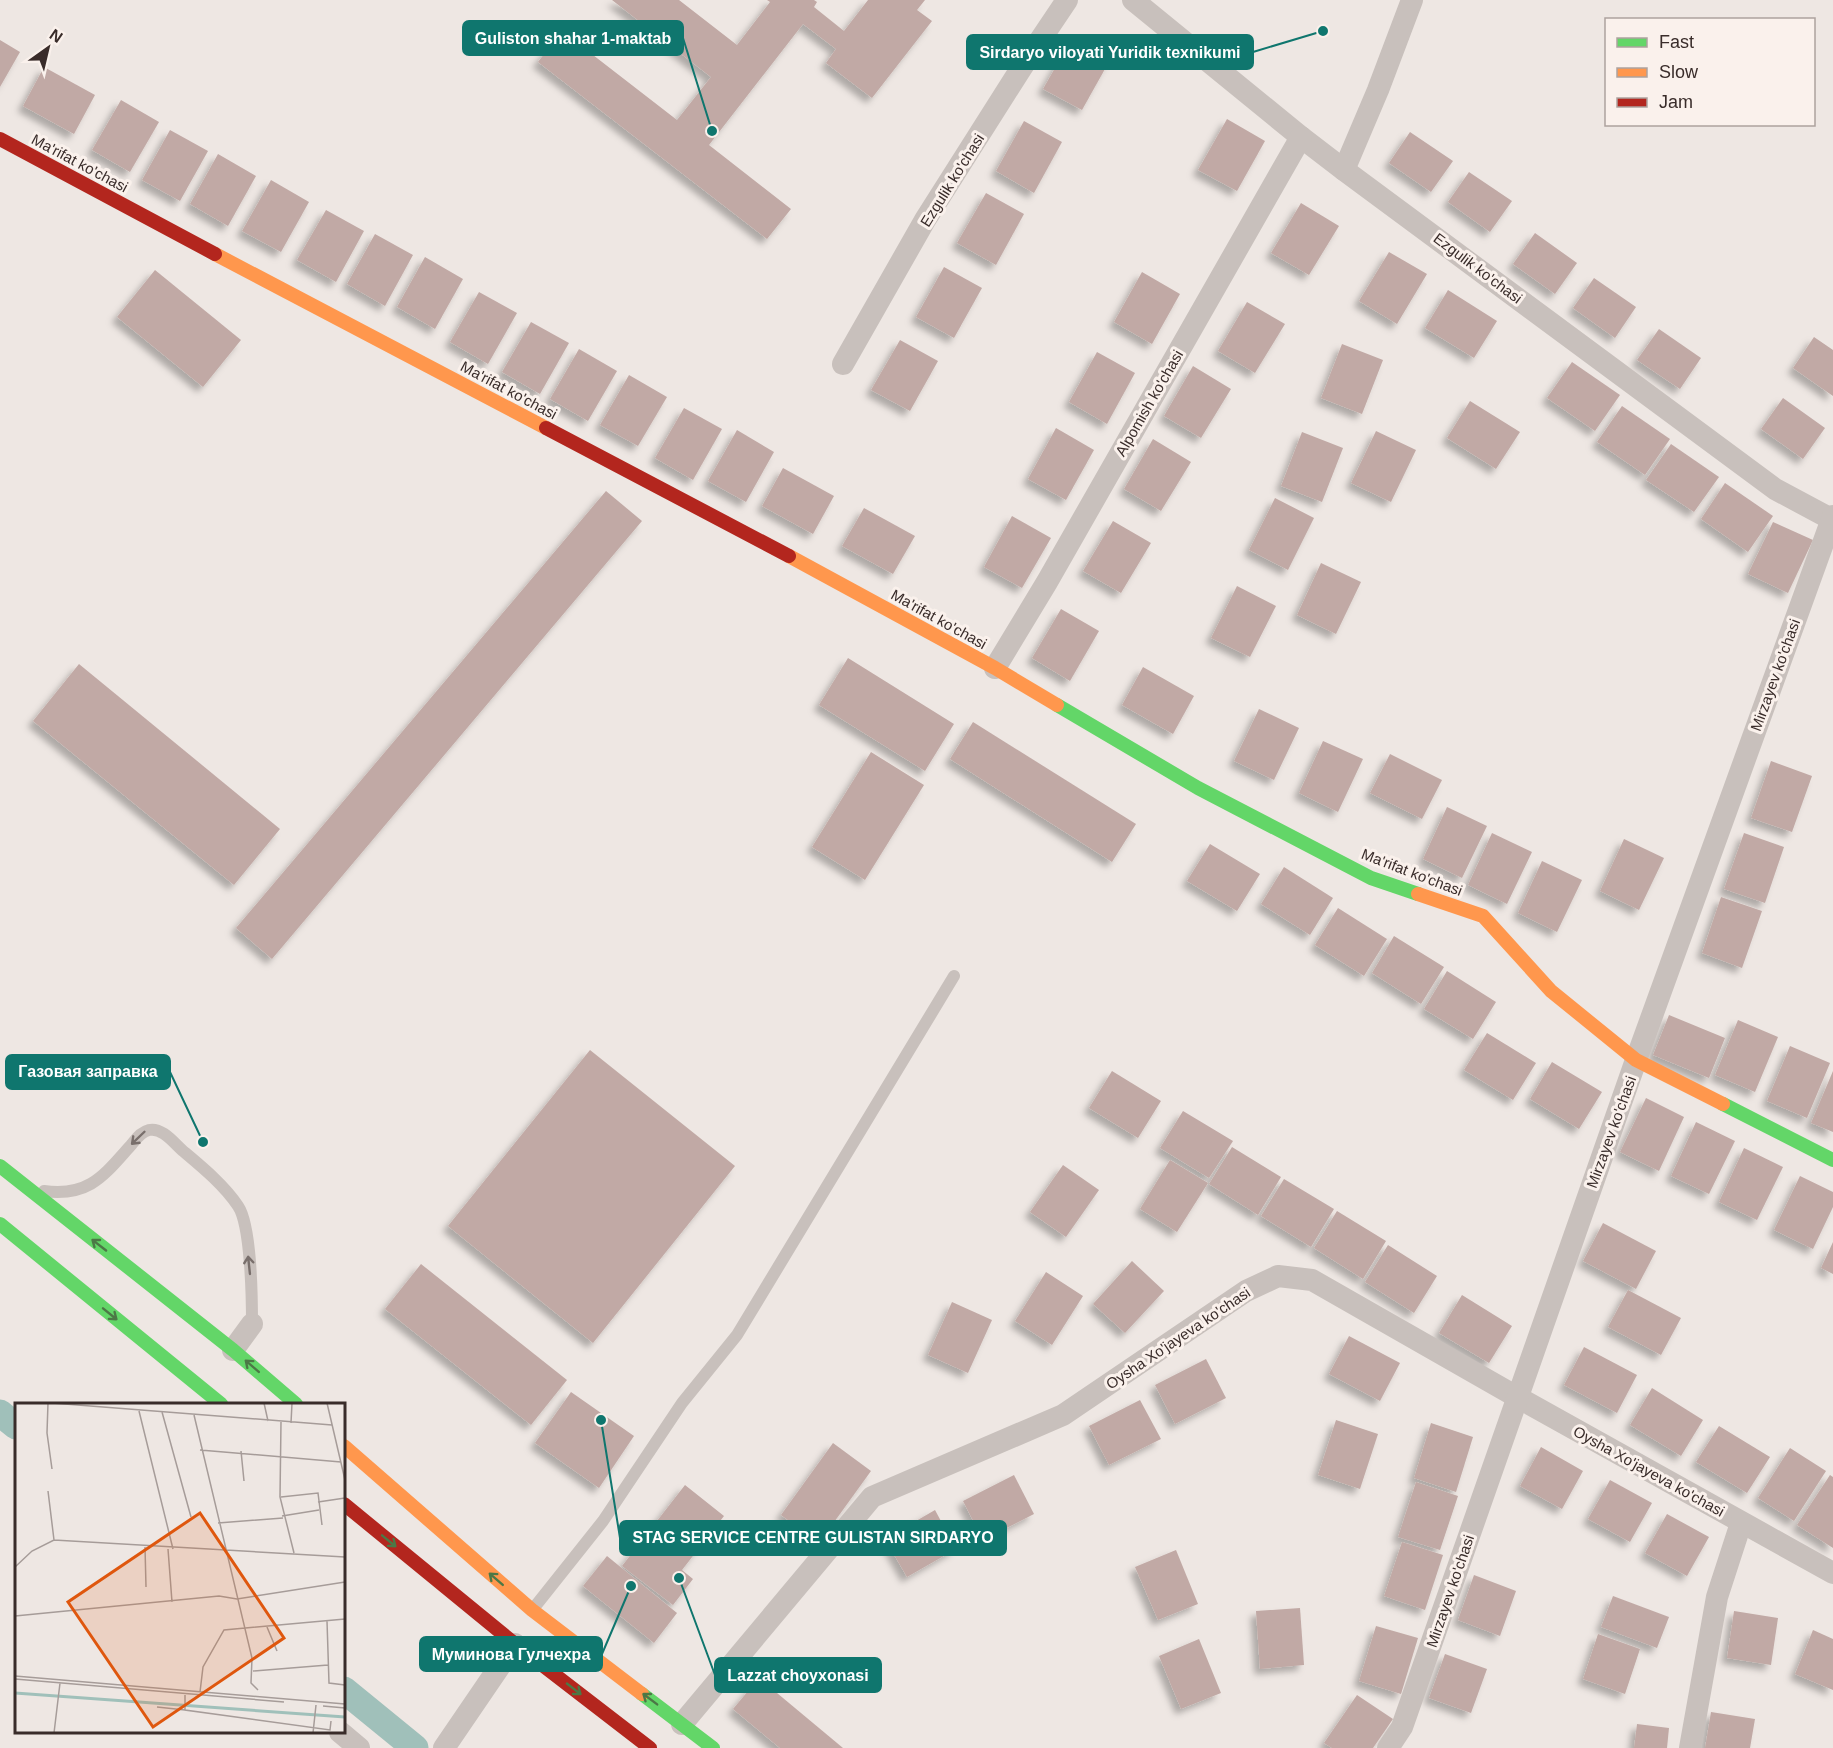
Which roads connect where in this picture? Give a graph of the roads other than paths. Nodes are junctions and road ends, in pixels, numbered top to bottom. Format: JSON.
{"nodes":[{"id":1,"x":1067,"y":0,"type":"edge"},
{"id":2,"x":1133,"y":0,"type":"edge"},
{"id":3,"x":1412,"y":0,"type":"edge"},
{"id":4,"x":1301,"y":137,"type":"junction"},
{"id":5,"x":0,"y":139,"type":"edge"},
{"id":6,"x":1344,"y":170,"type":"junction"},
{"id":7,"x":843,"y":364,"type":"dead end"},
{"id":8,"x":1833,"y":518,"type":"edge"},
{"id":9,"x":994,"y":668,"type":"junction"},
{"id":10,"x":954,"y":976,"type":"dead end"},
{"id":11,"x":1636,"y":1060,"type":"junction"},
{"id":12,"x":1833,"y":1160,"type":"edge"},
{"id":13,"x":0,"y":1166,"type":"edge"},
{"id":14,"x":29,"y":1190,"type":"junction"},
{"id":15,"x":0,"y":1224,"type":"edge"},
{"id":16,"x":252,"y":1324,"type":"joint"},
{"id":17,"x":233,"y":1350,"type":"junction"},
{"id":18,"x":1517,"y":1397,"type":"junction"},
{"id":19,"x":220,"y":1403,"type":"edge"},
{"id":20,"x":295,"y":1403,"type":"edge"},
{"id":21,"x":345,"y":1447,"type":"edge"},
{"id":22,"x":345,"y":1505,"type":"edge"},
{"id":23,"x":1741,"y":1523,"type":"junction"},
{"id":24,"x":1833,"y":1573,"type":"edge"},
{"id":25,"x":532,"y":1610,"type":"junction"},
{"id":26,"x":515,"y":1644,"type":"junction"},
{"id":27,"x":682,"y":1724,"type":"junction"},
{"id":28,"x":342,"y":1733,"type":"edge"},
{"id":29,"x":446,"y":1746,"type":"edge"},
{"id":30,"x":359,"y":1748,"type":"edge"},
{"id":31,"x":650,"y":1748,"type":"edge"},
{"id":32,"x":713,"y":1748,"type":"edge"},
{"id":33,"x":1388,"y":1748,"type":"edge"},
{"id":34,"x":1690,"y":1748,"type":"edge"}],
"edges":[{"from":1,"to":7,"type":"street","name":"Ezgulik ko'chasi"},
{"from":2,"to":4,"type":"street","name":"Ezgulik ko'chasi"},
{"from":3,"to":6,"type":"street"},
{"from":4,"to":6,"type":"street","name":"Ezgulik ko'chasi"},
{"from":4,"to":9,"type":"street","name":"Alpomish ko'chasi"},
{"from":5,"to":9,"type":"street","name":"Ma'rifat ko'chasi"},
{"from":6,"to":8,"type":"street","name":"Ezgulik ko'chasi"},
{"from":8,"to":11,"type":"street","name":"Mirzayev ko'chasi"},
{"from":9,"to":11,"type":"street","name":"Ma'rifat ko'chasi"},
{"from":10,"to":25,"type":"lane"},
{"from":11,"to":12,"type":"street","name":"Ma'rifat ko'chasi"},
{"from":11,"to":18,"type":"street","name":"Mirzayev ko'chasi"},
{"from":13,"to":14,"type":"street"},
{"from":16,"to":14,"type":"lane","one_way":true},
{"from":17,"to":14,"type":"street","one_way":true},
{"from":15,"to":19,"type":"street","one_way":true},
{"from":16,"to":17,"type":"street"},
{"from":20,"to":17,"type":"street","one_way":true},
{"from":18,"to":23,"type":"street","name":"Oysha Xo'jayeva ko'chasi"},
{"from":18,"to":27,"type":"street","name":"Oysha Xo'jayeva ko'chasi"},
{"from":18,"to":33,"type":"street","name":"Mirzayev ko'chasi"},
{"from":25,"to":21,"type":"street","one_way":true},
{"from":22,"to":26,"type":"street","one_way":true},
{"from":23,"to":24,"type":"street","name":"Oysha Xo'jayeva ko'chasi"},
{"from":23,"to":34,"type":"street"},
{"from":27,"to":25,"type":"street","one_way":true},
{"from":26,"to":29,"type":"street"},
{"from":26,"to":31,"type":"street","one_way":true},
{"from":27,"to":32,"type":"street"},
{"from":28,"to":30,"type":"street"}]}
